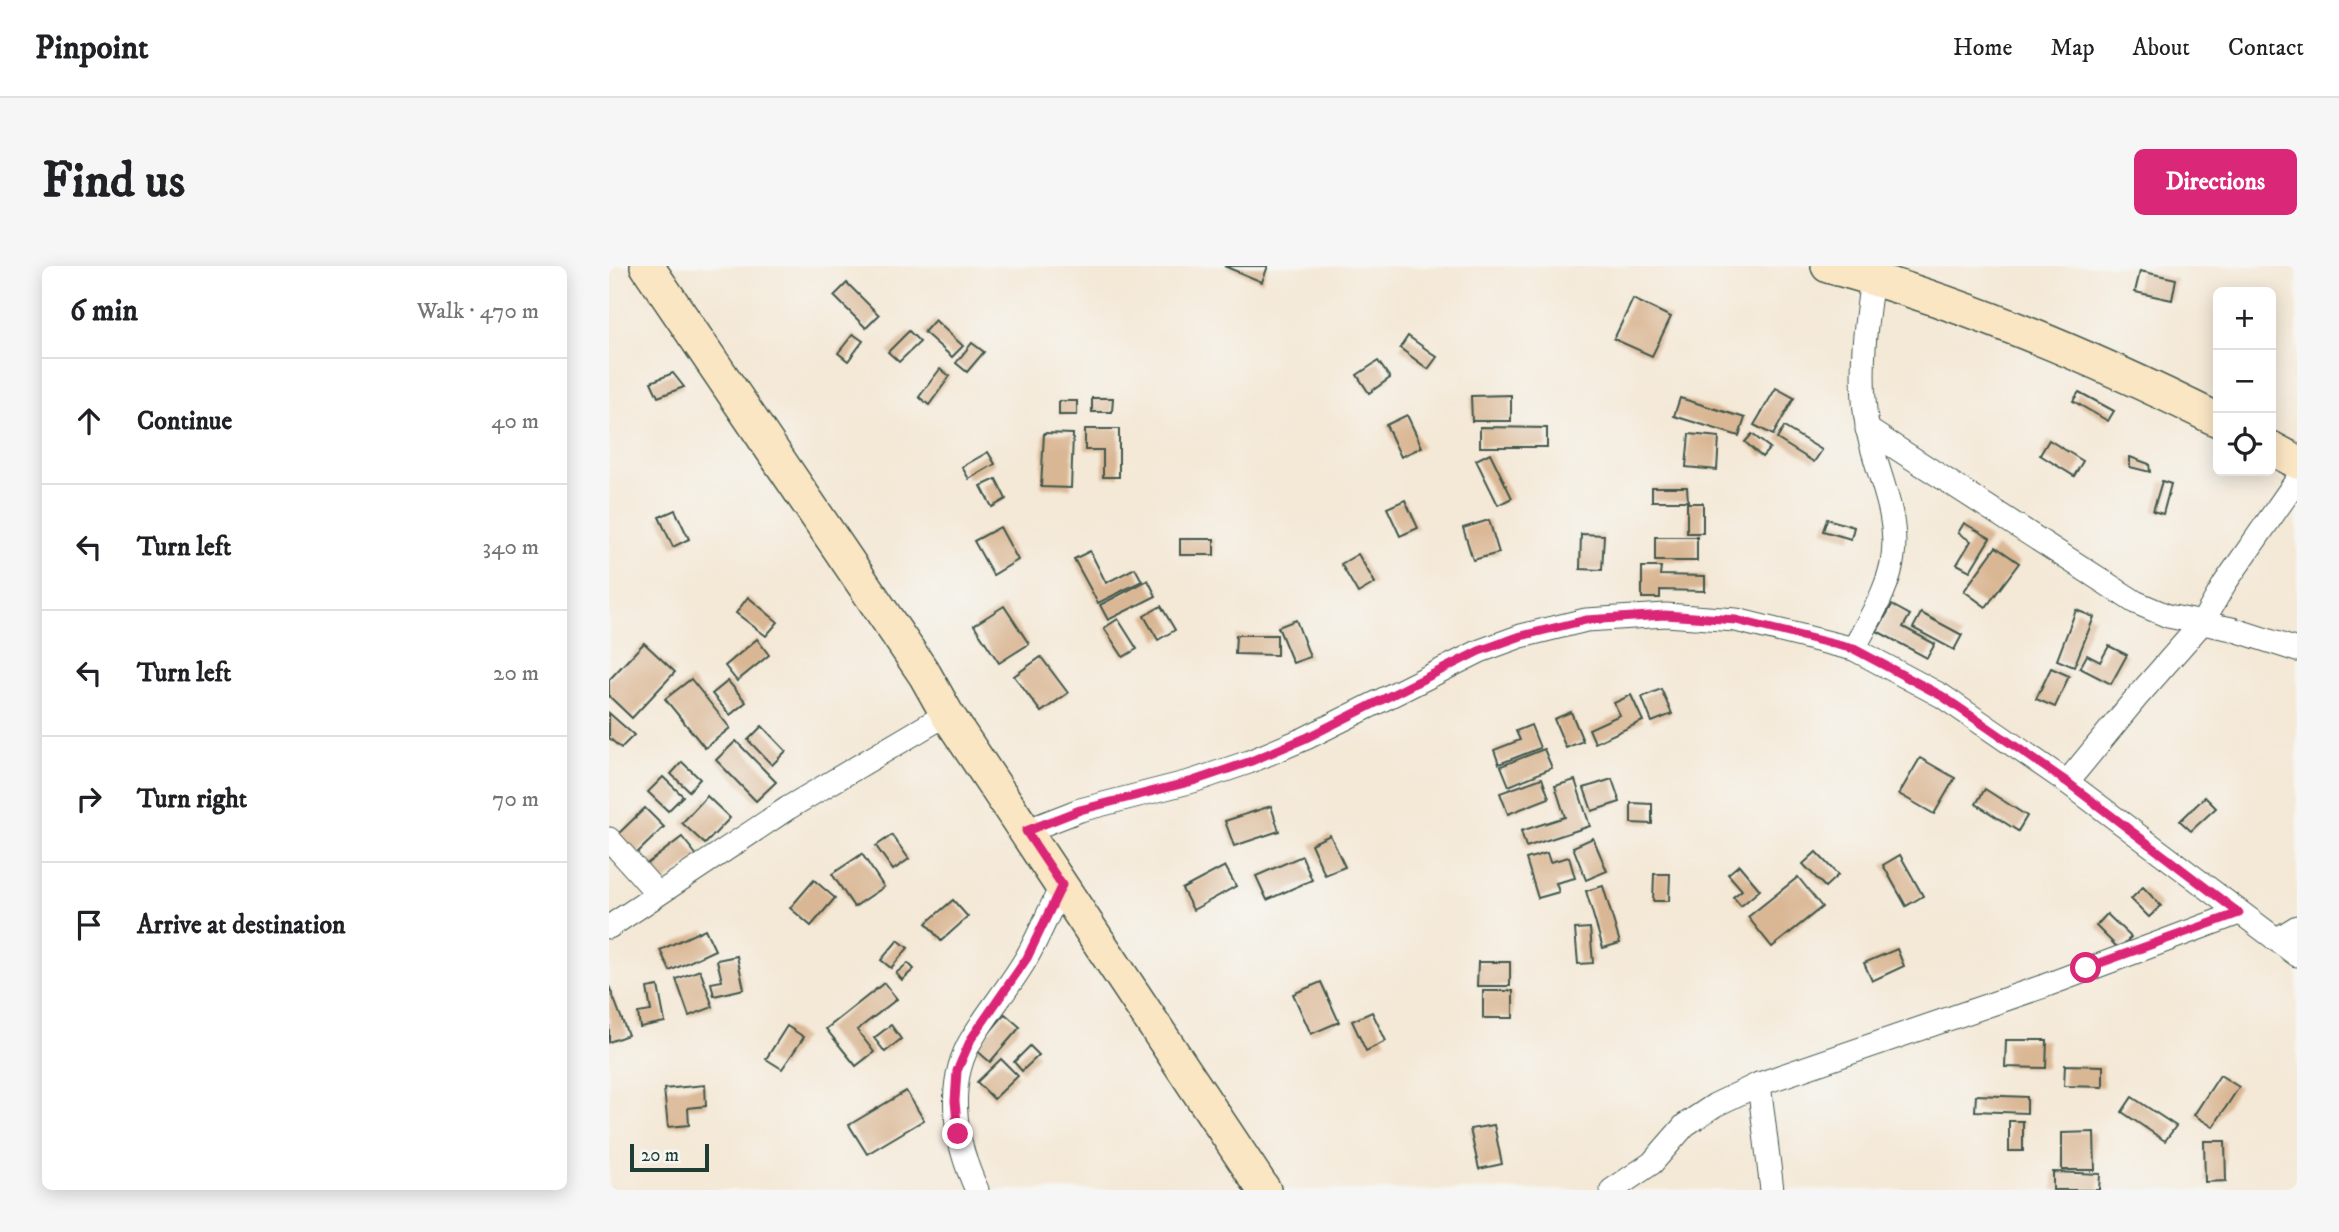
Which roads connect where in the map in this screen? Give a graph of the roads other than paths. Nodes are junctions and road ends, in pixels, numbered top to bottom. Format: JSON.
{"nodes":[{"id":1,"x":647,"y":266,"type":"edge"},
{"id":2,"x":1828,"y":266,"type":"edge"},
{"id":3,"x":1873,"y":272,"type":"edge"},
{"id":4,"x":2213,"y":418,"type":"edge"},
{"id":5,"x":1867,"y":429,"type":"junction"},
{"id":6,"x":2291,"y":461,"type":"edge"},
{"id":7,"x":2202,"y":623,"type":"junction"},
{"id":8,"x":1854,"y":649,"type":"junction"},
{"id":9,"x":2297,"y":650,"type":"edge"},
{"id":10,"x":947,"y":714,"type":"junction"},
{"id":11,"x":2067,"y":782,"type":"junction"},
{"id":12,"x":1026,"y":831,"type":"junction"},
{"id":13,"x":609,"y":839,"type":"edge"},
{"id":14,"x":1062,"y":885,"type":"junction"},
{"id":15,"x":658,"y":894,"type":"junction"},
{"id":16,"x":2239,"y":913,"type":"junction"},
{"id":17,"x":609,"y":927,"type":"edge"},
{"id":18,"x":2297,"y":927,"type":"edge"},
{"id":19,"x":2276,"y":940,"type":"junction"},
{"id":20,"x":2297,"y":955,"type":"edge"},
{"id":21,"x":1759,"y":1084,"type":"junction"},
{"id":22,"x":977,"y":1190,"type":"edge"},
{"id":23,"x":1264,"y":1190,"type":"edge"},
{"id":24,"x":1612,"y":1190,"type":"edge"},
{"id":25,"x":1772,"y":1190,"type":"edge"}],
"edges":[{"from":1,"to":10,"type":"main road"},
{"from":2,"to":3,"type":"main road"},
{"from":3,"to":4,"type":"main road"},
{"from":3,"to":5,"type":"street"},
{"from":5,"to":7,"type":"street"},
{"from":5,"to":8,"type":"street"},
{"from":6,"to":7,"type":"street"},
{"from":7,"to":9,"type":"street"},
{"from":7,"to":11,"type":"street"},
{"from":8,"to":11,"type":"street"},
{"from":8,"to":12,"type":"street"},
{"from":10,"to":12,"type":"main road"},
{"from":10,"to":15,"type":"street"},
{"from":11,"to":16,"type":"street"},
{"from":12,"to":14,"type":"main road"},
{"from":13,"to":15,"type":"street"},
{"from":14,"to":22,"type":"street"},
{"from":14,"to":23,"type":"main road"},
{"from":15,"to":17,"type":"street"},
{"from":16,"to":19,"type":"street"},
{"from":16,"to":21,"type":"street"},
{"from":18,"to":19,"type":"street"},
{"from":19,"to":20,"type":"street"},
{"from":21,"to":24,"type":"street"},
{"from":21,"to":25,"type":"street"}]}
